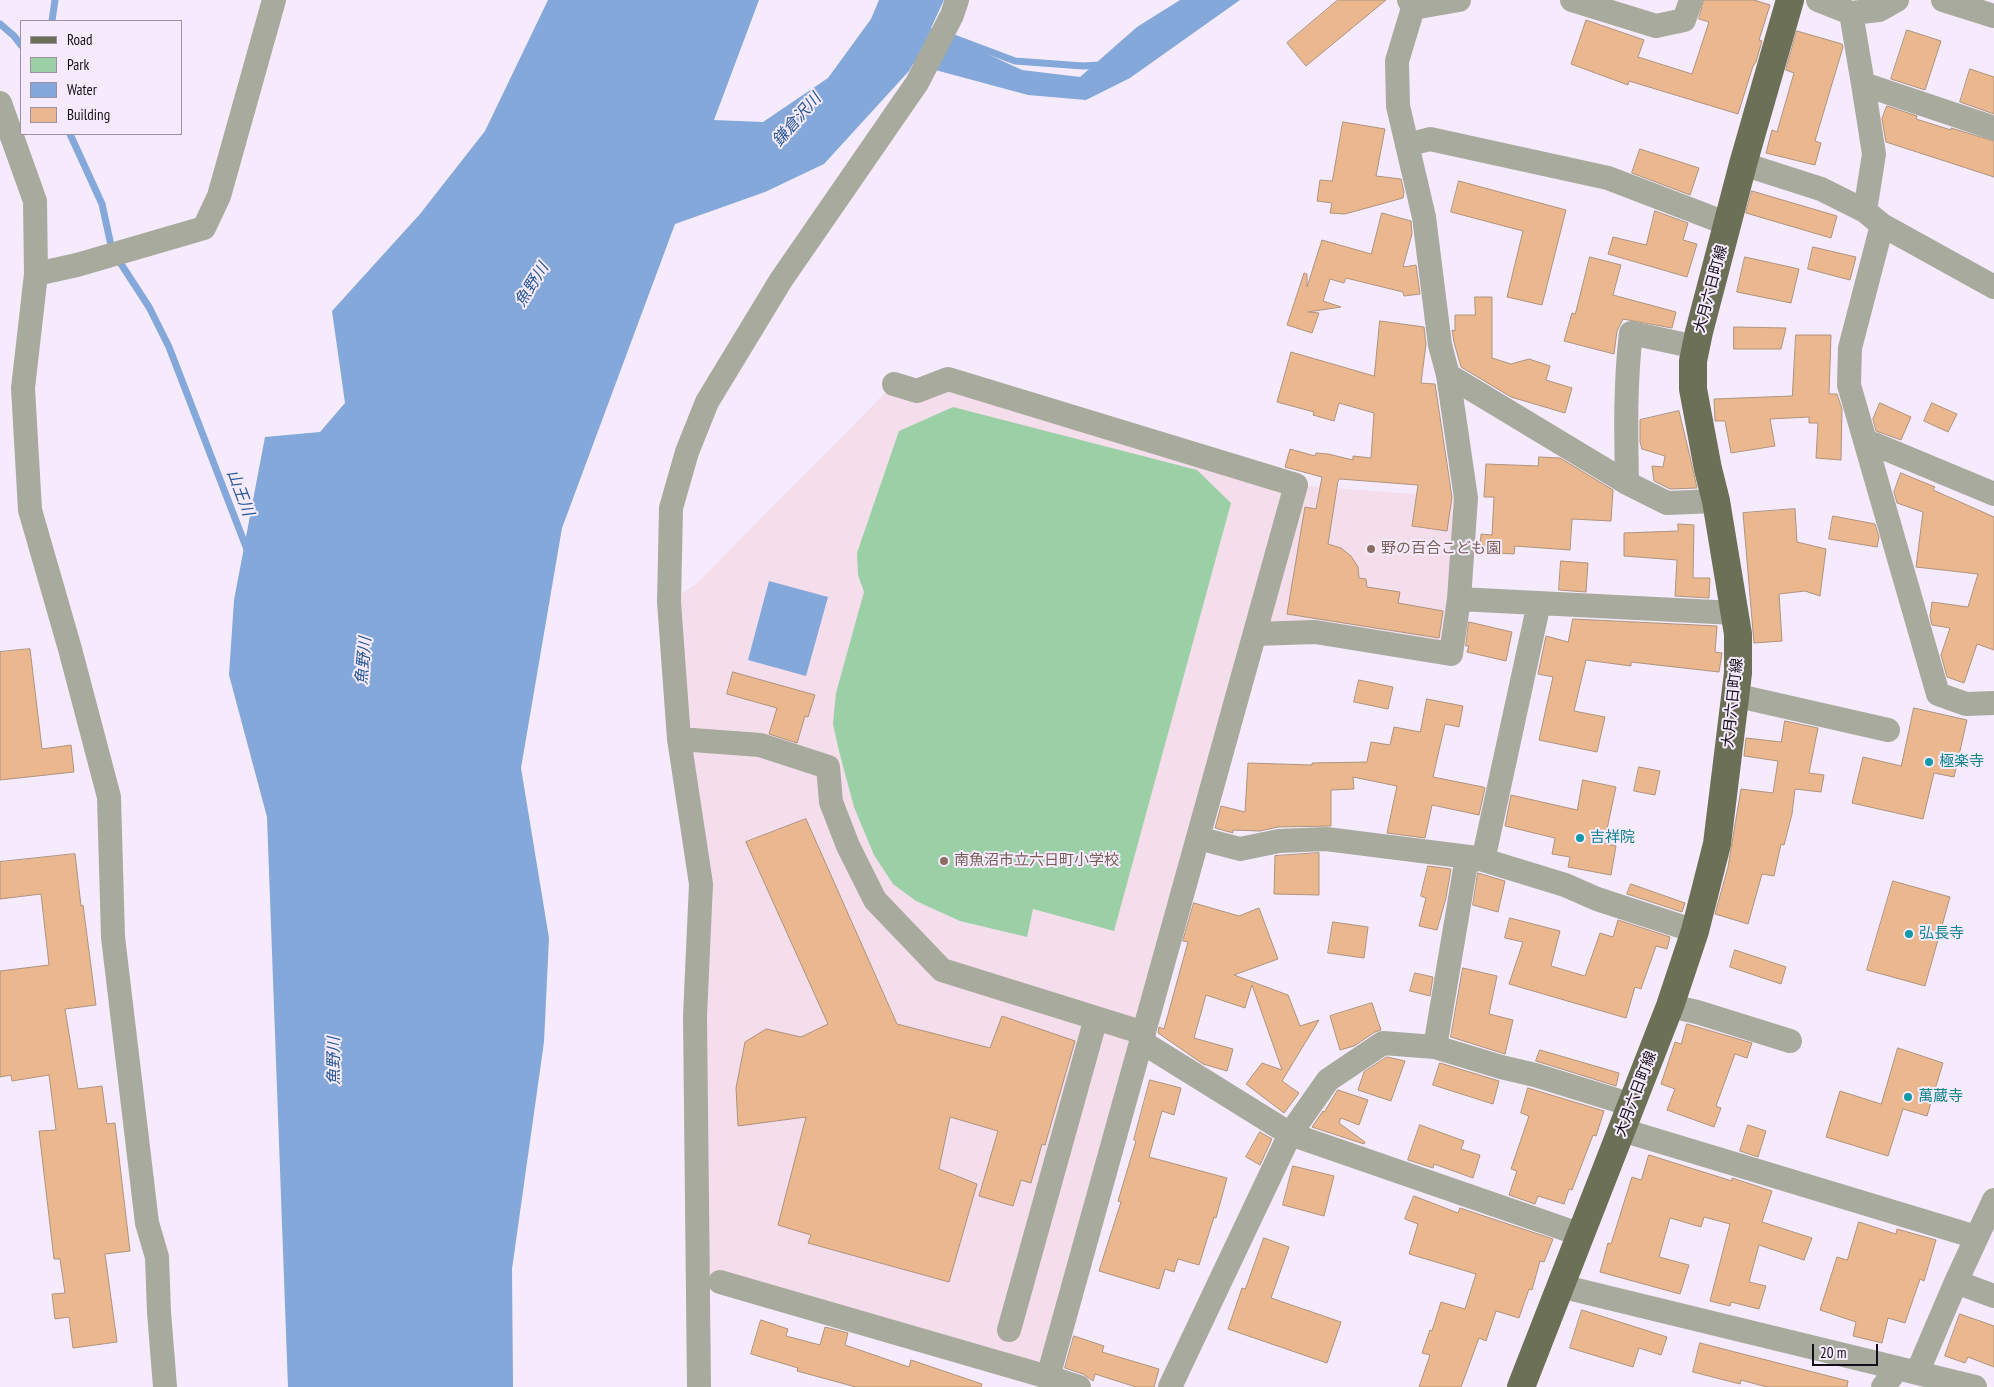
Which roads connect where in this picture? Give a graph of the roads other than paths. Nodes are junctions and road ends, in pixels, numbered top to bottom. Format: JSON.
{"nodes":[{"id":1,"x":274,"y":0,"type":"edge"},
{"id":2,"x":1459,"y":0,"type":"edge"},
{"id":3,"x":1572,"y":0,"type":"edge"},
{"id":4,"x":1691,"y":0,"type":"edge"},
{"id":5,"x":1790,"y":0,"type":"edge"},
{"id":6,"x":1818,"y":0,"type":"edge"},
{"id":7,"x":1897,"y":0,"type":"edge"},
{"id":8,"x":1943,"y":0,"type":"edge"},
{"id":9,"x":1411,"y":4,"type":"edge"},
{"id":10,"x":953,"y":10,"type":"edge"},
{"id":11,"x":1851,"y":13,"type":"junction"},
{"id":12,"x":1994,"y":16,"type":"edge"},
{"id":13,"x":1863,"y":84,"type":"junction"},
{"id":14,"x":0,"y":103,"type":"edge"},
{"id":15,"x":1994,"y":128,"type":"edge"},
{"id":16,"x":1407,"y":145,"type":"junction"},
{"id":17,"x":1744,"y":164,"type":"junction"},
{"id":18,"x":1874,"y":218,"type":"junction"},
{"id":19,"x":1728,"y":224,"type":"junction"},
{"id":20,"x":36,"y":274,"type":"junction"},
{"id":21,"x":1994,"y":287,"type":"edge"},
{"id":22,"x":1696,"y":347,"type":"junction"},
{"id":23,"x":1448,"y":375,"type":"junction"},
{"id":24,"x":894,"y":384,"type":"dead end"},
{"id":25,"x":1867,"y":447,"type":"junction"},
{"id":26,"x":1627,"y":483,"type":"junction"},
{"id":27,"x":1994,"y":494,"type":"edge"},
{"id":28,"x":1716,"y":501,"type":"junction"},
{"id":29,"x":1460,"y":599,"type":"junction"},
{"id":30,"x":1539,"y":603,"type":"junction"},
{"id":31,"x":1735,"y":612,"type":"junction"},
{"id":32,"x":1255,"y":634,"type":"junction"},
{"id":33,"x":1734,"y":695,"type":"junction"},
{"id":34,"x":1994,"y":703,"type":"edge"},
{"id":35,"x":1888,"y":730,"type":"dead end"},
{"id":36,"x":679,"y":738,"type":"junction"},
{"id":37,"x":1198,"y":838,"type":"junction"},
{"id":38,"x":1477,"y":858,"type":"junction"},
{"id":39,"x":1695,"y":931,"type":"junction"},
{"id":40,"x":1670,"y":1006,"type":"junction"},
{"id":41,"x":1096,"y":1018,"type":"junction"},
{"id":42,"x":1143,"y":1037,"type":"junction"},
{"id":43,"x":1790,"y":1041,"type":"dead end"},
{"id":44,"x":1435,"y":1047,"type":"junction"},
{"id":45,"x":1632,"y":1105,"type":"junction"},
{"id":46,"x":1622,"y":1130,"type":"junction"},
{"id":47,"x":1290,"y":1134,"type":"junction"},
{"id":48,"x":1994,"y":1200,"type":"edge"},
{"id":49,"x":1580,"y":1234,"type":"junction"},
{"id":50,"x":1976,"y":1237,"type":"junction"},
{"id":51,"x":720,"y":1282,"type":"dead end"},
{"id":52,"x":1956,"y":1282,"type":"junction"},
{"id":53,"x":1560,"y":1286,"type":"junction"},
{"id":54,"x":1994,"y":1296,"type":"edge"},
{"id":55,"x":1009,"y":1330,"type":"dead end"},
{"id":56,"x":1908,"y":1370,"type":"junction"},
{"id":57,"x":1048,"y":1377,"type":"junction"},
{"id":58,"x":165,"y":1387,"type":"edge"},
{"id":59,"x":699,"y":1387,"type":"edge"},
{"id":60,"x":1079,"y":1387,"type":"edge"},
{"id":61,"x":1170,"y":1387,"type":"edge"},
{"id":62,"x":1521,"y":1387,"type":"edge"},
{"id":63,"x":1883,"y":1387,"type":"edge"},
{"id":64,"x":1975,"y":1387,"type":"edge"}],
"edges":[{"from":1,"to":20,"type":"street"},
{"from":2,"to":9,"type":"street"},
{"from":3,"to":4,"type":"street"},
{"from":5,"to":17,"type":"main road","name":"大月六日町線"},
{"from":6,"to":11,"type":"street"},
{"from":7,"to":11,"type":"street"},
{"from":8,"to":12,"type":"street"},
{"from":9,"to":16,"type":"street"},
{"from":10,"to":36,"type":"street"},
{"from":11,"to":13,"type":"street"},
{"from":13,"to":15,"type":"street"},
{"from":13,"to":18,"type":"street"},
{"from":14,"to":20,"type":"street"},
{"from":16,"to":19,"type":"street"},
{"from":16,"to":23,"type":"street"},
{"from":17,"to":18,"type":"street"},
{"from":17,"to":19,"type":"main road","name":"大月六日町線"},
{"from":18,"to":21,"type":"street"},
{"from":18,"to":25,"type":"street"},
{"from":19,"to":22,"type":"main road","name":"大月六日町線"},
{"from":20,"to":58,"type":"street"},
{"from":22,"to":26,"type":"street"},
{"from":22,"to":28,"type":"main road","name":"大月六日町線"},
{"from":23,"to":26,"type":"street"},
{"from":23,"to":29,"type":"street"},
{"from":24,"to":32,"type":"street"},
{"from":25,"to":27,"type":"street"},
{"from":25,"to":34,"type":"street"},
{"from":26,"to":28,"type":"street"},
{"from":28,"to":31,"type":"main road","name":"大月六日町線"},
{"from":29,"to":30,"type":"street"},
{"from":29,"to":32,"type":"street"},
{"from":30,"to":31,"type":"street"},
{"from":30,"to":38,"type":"street"},
{"from":31,"to":33,"type":"main road","name":"大月六日町線"},
{"from":32,"to":37,"type":"street"},
{"from":33,"to":35,"type":"street"},
{"from":33,"to":39,"type":"main road","name":"大月六日町線"},
{"from":36,"to":41,"type":"street"},
{"from":36,"to":59,"type":"street"},
{"from":37,"to":38,"type":"street"},
{"from":37,"to":42,"type":"street"},
{"from":38,"to":39,"type":"street"},
{"from":38,"to":44,"type":"street"},
{"from":39,"to":40,"type":"main road","name":"大月六日町線"},
{"from":40,"to":43,"type":"street"},
{"from":40,"to":45,"type":"main road","name":"大月六日町線"},
{"from":41,"to":42,"type":"street"},
{"from":41,"to":55,"type":"street"},
{"from":42,"to":47,"type":"street"},
{"from":42,"to":57,"type":"street"},
{"from":44,"to":45,"type":"street"},
{"from":44,"to":47,"type":"street"},
{"from":45,"to":46,"type":"main road","name":"大月六日町線"},
{"from":46,"to":49,"type":"main road","name":"大月六日町線"},
{"from":46,"to":50,"type":"street"},
{"from":47,"to":49,"type":"street"},
{"from":47,"to":61,"type":"street"},
{"from":48,"to":50,"type":"street"},
{"from":49,"to":53,"type":"main road","name":"大月六日町線"},
{"from":50,"to":52,"type":"street"},
{"from":51,"to":57,"type":"street"},
{"from":52,"to":54,"type":"street"},
{"from":52,"to":56,"type":"street"},
{"from":53,"to":56,"type":"street"},
{"from":53,"to":62,"type":"main road","name":"大月六日町線"},
{"from":56,"to":63,"type":"street"},
{"from":56,"to":64,"type":"street"},
{"from":57,"to":60,"type":"street"}]}
